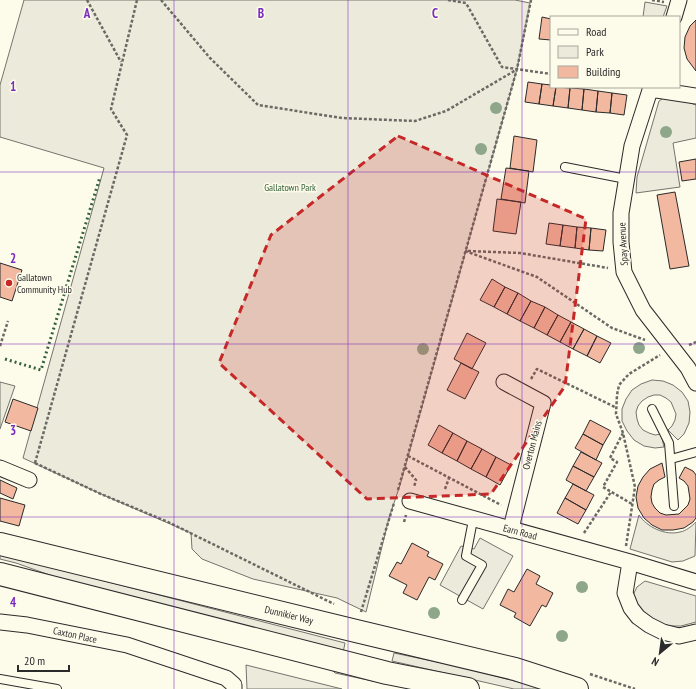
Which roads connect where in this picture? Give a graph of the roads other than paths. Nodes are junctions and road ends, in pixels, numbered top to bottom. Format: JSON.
{"nodes":[{"id":1,"x":679,"y":0,"type":"edge"},
{"id":2,"x":674,"y":16,"type":"edge"},
{"id":3,"x":650,"y":88,"type":"edge"},
{"id":4,"x":695,"y":94,"type":"edge"},
{"id":5,"x":565,"y":167,"type":"dead end"},
{"id":6,"x":626,"y":179,"type":"junction"},
{"id":7,"x":504,"y":382,"type":"dead end"},
{"id":8,"x":696,"y":383,"type":"edge"},
{"id":9,"x":652,"y":409,"type":"dead end"},
{"id":10,"x":696,"y":452,"type":"edge"},
{"id":11,"x":672,"y":459,"type":"junction"},
{"id":12,"x":0,"y":468,"type":"edge"},
{"id":13,"x":29,"y":480,"type":"road end"},
{"id":14,"x":403,"y":500,"type":"road end"},
{"id":15,"x":674,"y":506,"type":"dead end"},
{"id":16,"x":473,"y":520,"type":"junction"},
{"id":17,"x":512,"y":530,"type":"junction"},
{"id":18,"x":0,"y":544,"type":"edge"},
{"id":19,"x":628,"y":556,"type":"junction"},
{"id":20,"x":0,"y":574,"type":"edge"},
{"id":21,"x":696,"y":582,"type":"edge"},
{"id":22,"x":462,"y":600,"type":"dead end"},
{"id":23,"x":0,"y":622,"type":"edge"},
{"id":24,"x":696,"y":632,"type":"edge"},
{"id":25,"x":0,"y":679,"type":"edge"},
{"id":26,"x":57,"y":689,"type":"edge"},
{"id":27,"x":234,"y":689,"type":"edge"},
{"id":28,"x":468,"y":689,"type":"edge"},
{"id":29,"x":577,"y":689,"type":"edge"}],
"edges":[{"from":1,"to":2,"type":"street"},
{"from":3,"to":4,"type":"street"},
{"from":3,"to":6,"type":"street","name":"Spay Avenue"},
{"from":5,"to":6,"type":"lane"},
{"from":6,"to":8,"type":"street","name":"Spay Avenue"},
{"from":7,"to":17,"type":"street","name":"Overton Mains"},
{"from":9,"to":11,"type":"lane"},
{"from":10,"to":11,"type":"lane"},
{"from":11,"to":15,"type":"lane"},
{"from":12,"to":13,"type":"street"},
{"from":14,"to":16,"type":"street","name":"Earn Road"},
{"from":16,"to":17,"type":"street","name":"Earn Road"},
{"from":16,"to":22,"type":"lane"},
{"from":17,"to":19,"type":"street","name":"Earn Road"},
{"from":18,"to":29,"type":"main road","name":"Dunnikier Way"},
{"from":19,"to":21,"type":"street","name":"Earn Road"},
{"from":19,"to":24,"type":"street"},
{"from":20,"to":28,"type":"main road"},
{"from":23,"to":27,"type":"street","name":"Caxton Place"},
{"from":25,"to":26,"type":"lane"}]}
